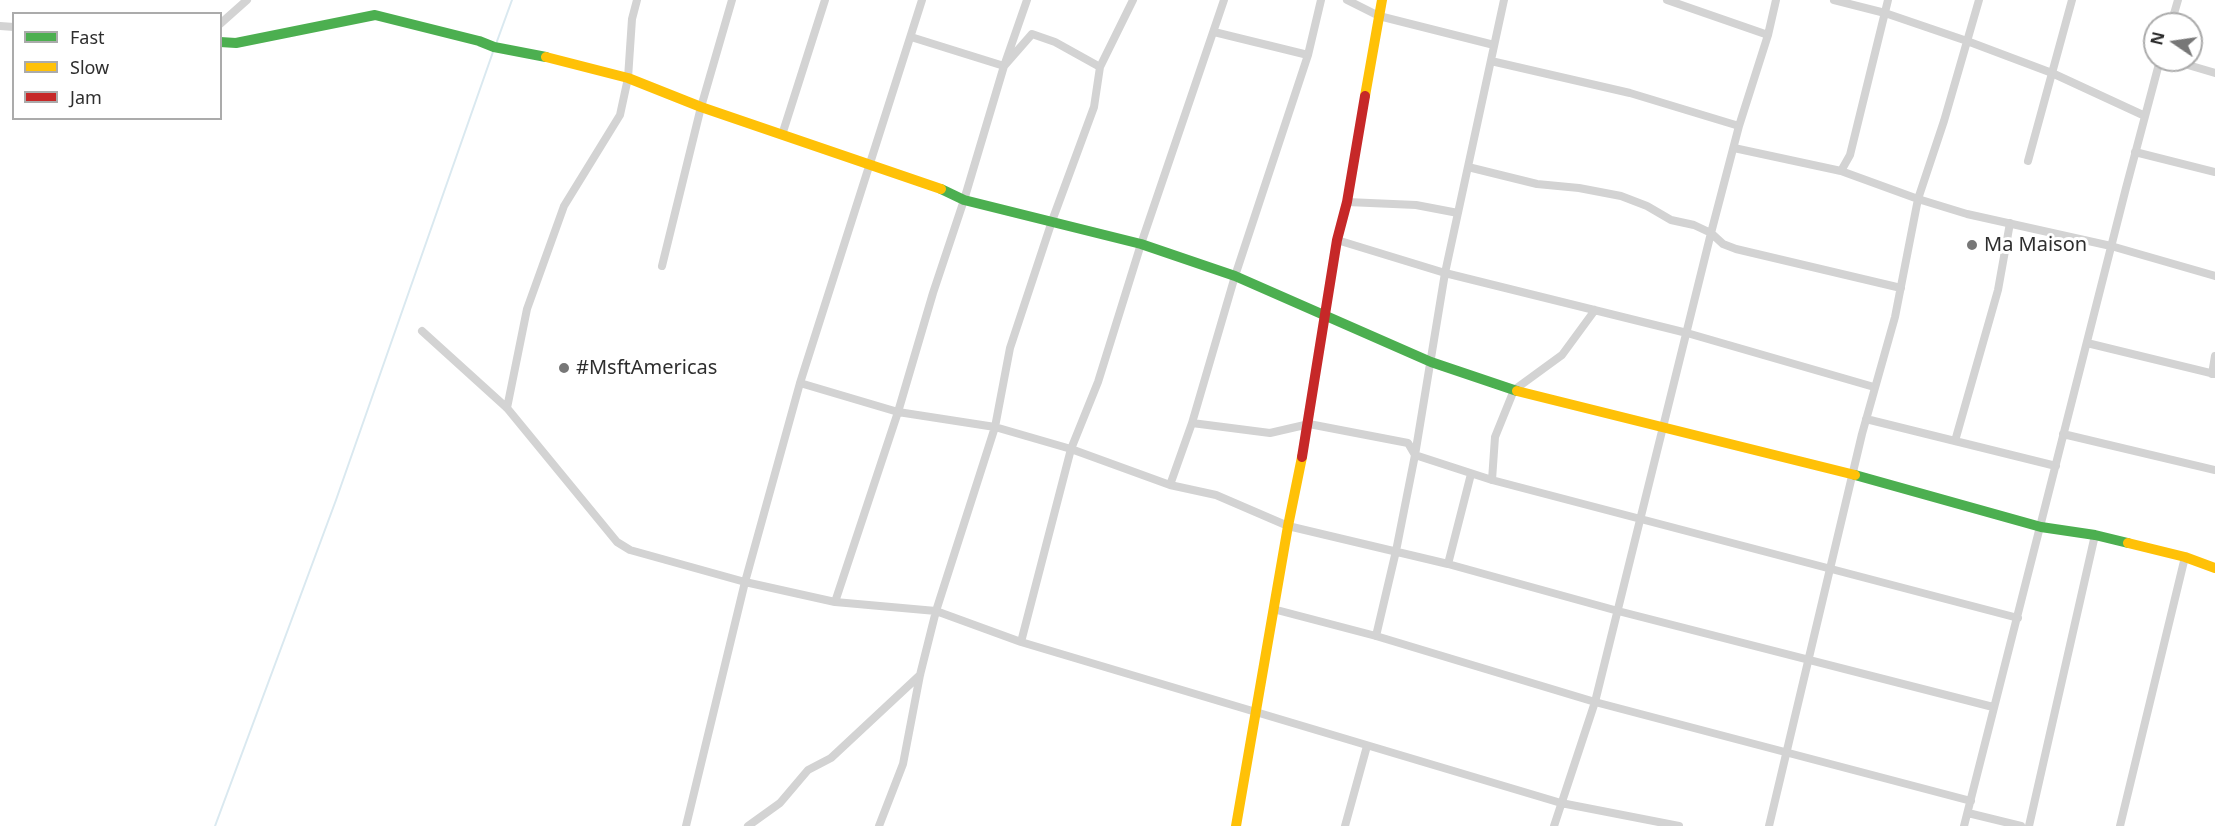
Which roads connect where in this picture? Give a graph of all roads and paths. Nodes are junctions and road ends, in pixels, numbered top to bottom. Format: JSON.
{"nodes":[{"id":1,"x":247,"y":0,"type":"edge"},
{"id":2,"x":637,"y":0,"type":"edge"},
{"id":3,"x":732,"y":0,"type":"edge"},
{"id":4,"x":825,"y":0,"type":"edge"},
{"id":5,"x":922,"y":0,"type":"edge"},
{"id":6,"x":1027,"y":0,"type":"edge"},
{"id":7,"x":1132,"y":0,"type":"edge"},
{"id":8,"x":1224,"y":0,"type":"edge"},
{"id":9,"x":1321,"y":0,"type":"edge"},
{"id":10,"x":1347,"y":0,"type":"edge"},
{"id":11,"x":1382,"y":0,"type":"edge"},
{"id":12,"x":1504,"y":0,"type":"edge"},
{"id":13,"x":1667,"y":0,"type":"edge"},
{"id":14,"x":1776,"y":0,"type":"edge"},
{"id":15,"x":1834,"y":0,"type":"edge"},
{"id":16,"x":1888,"y":0,"type":"edge"},
{"id":17,"x":1979,"y":0,"type":"edge"},
{"id":18,"x":2072,"y":0,"type":"edge"},
{"id":19,"x":1885,"y":13,"type":"junction"},
{"id":20,"x":1379,"y":15,"type":"junction"},
{"id":21,"x":222,"y":22,"type":"edge"},
{"id":22,"x":1214,"y":32,"type":"junction"},
{"id":23,"x":1767,"y":35,"type":"junction"},
{"id":24,"x":911,"y":37,"type":"junction"},
{"id":25,"x":1967,"y":41,"type":"junction"},
{"id":26,"x":222,"y":42,"type":"edge"},
{"id":27,"x":1494,"y":45,"type":"junction"},
{"id":28,"x":1308,"y":55,"type":"junction"},
{"id":29,"x":1491,"y":61,"type":"junction"},
{"id":30,"x":1004,"y":66,"type":"junction"},
{"id":31,"x":1101,"y":67,"type":"junction"},
{"id":32,"x":2157,"y":72,"type":"edge"},
{"id":33,"x":2052,"y":73,"type":"junction"},
{"id":34,"x":628,"y":78,"type":"junction"},
{"id":35,"x":700,"y":107,"type":"junction"},
{"id":36,"x":2145,"y":116,"type":"junction"},
{"id":37,"x":1739,"y":126,"type":"junction"},
{"id":38,"x":782,"y":135,"type":"junction"},
{"id":39,"x":1734,"y":148,"type":"junction"},
{"id":40,"x":2135,"y":152,"type":"junction"},
{"id":41,"x":2028,"y":161,"type":"dead end"},
{"id":42,"x":870,"y":165,"type":"junction"},
{"id":43,"x":1468,"y":167,"type":"junction"},
{"id":44,"x":1841,"y":171,"type":"junction"},
{"id":45,"x":2215,"y":172,"type":"edge"},
{"id":46,"x":1918,"y":199,"type":"junction"},
{"id":47,"x":964,"y":200,"type":"junction"},
{"id":48,"x":1347,"y":202,"type":"junction"},
{"id":49,"x":1458,"y":213,"type":"junction"},
{"id":50,"x":1052,"y":221,"type":"junction"},
{"id":51,"x":2010,"y":223,"type":"junction"},
{"id":52,"x":1711,"y":233,"type":"junction"},
{"id":53,"x":1337,"y":240,"type":"junction"},
{"id":54,"x":1141,"y":244,"type":"junction"},
{"id":55,"x":2111,"y":246,"type":"junction"},
{"id":56,"x":662,"y":267,"type":"dead end"},
{"id":57,"x":1445,"y":273,"type":"junction"},
{"id":58,"x":1235,"y":276,"type":"junction"},
{"id":59,"x":2215,"y":276,"type":"edge"},
{"id":60,"x":1901,"y":288,"type":"junction"},
{"id":61,"x":1595,"y":310,"type":"junction"},
{"id":62,"x":1324,"y":314,"type":"junction"},
{"id":63,"x":422,"y":332,"type":"dead end"},
{"id":64,"x":1687,"y":333,"type":"junction"},
{"id":65,"x":2087,"y":342,"type":"junction"},
{"id":66,"x":2215,"y":356,"type":"edge"},
{"id":67,"x":1431,"y":362,"type":"junction"},
{"id":68,"x":2213,"y":374,"type":"edge"},
{"id":69,"x":800,"y":383,"type":"junction"},
{"id":70,"x":1874,"y":387,"type":"junction"},
{"id":71,"x":1514,"y":390,"type":"junction"},
{"id":72,"x":507,"y":408,"type":"junction"},
{"id":73,"x":898,"y":412,"type":"junction"},
{"id":74,"x":1866,"y":419,"type":"junction"},
{"id":75,"x":1192,"y":423,"type":"junction"},
{"id":76,"x":1309,"y":424,"type":"junction"},
{"id":77,"x":1663,"y":426,"type":"junction"},
{"id":78,"x":995,"y":427,"type":"junction"},
{"id":79,"x":2063,"y":434,"type":"junction"},
{"id":80,"x":1955,"y":441,"type":"junction"},
{"id":81,"x":1071,"y":449,"type":"junction"},
{"id":82,"x":1415,"y":455,"type":"junction"},
{"id":83,"x":2056,"y":466,"type":"junction"},
{"id":84,"x":2215,"y":470,"type":"edge"},
{"id":85,"x":1471,"y":474,"type":"junction"},
{"id":86,"x":1853,"y":475,"type":"junction"},
{"id":87,"x":1492,"y":480,"type":"junction"},
{"id":88,"x":1170,"y":485,"type":"junction"},
{"id":89,"x":1641,"y":519,"type":"junction"},
{"id":90,"x":1288,"y":526,"type":"junction"},
{"id":91,"x":2041,"y":527,"type":"junction"},
{"id":92,"x":2095,"y":535,"type":"junction"},
{"id":93,"x":1396,"y":550,"type":"junction"},
{"id":94,"x":2185,"y":557,"type":"junction"},
{"id":95,"x":1448,"y":564,"type":"junction"},
{"id":96,"x":1830,"y":568,"type":"junction"},
{"id":97,"x":2215,"y":568,"type":"edge"},
{"id":98,"x":745,"y":582,"type":"junction"},
{"id":99,"x":835,"y":602,"type":"junction"},
{"id":100,"x":1274,"y":609,"type":"junction"},
{"id":101,"x":936,"y":611,"type":"junction"},
{"id":102,"x":1618,"y":611,"type":"junction"},
{"id":103,"x":2018,"y":618,"type":"junction"},
{"id":104,"x":1376,"y":636,"type":"junction"},
{"id":105,"x":1021,"y":642,"type":"junction"},
{"id":106,"x":1808,"y":660,"type":"junction"},
{"id":107,"x":920,"y":675,"type":"junction"},
{"id":108,"x":1595,"y":702,"type":"junction"},
{"id":109,"x":1993,"y":707,"type":"junction"},
{"id":110,"x":1256,"y":711,"type":"junction"},
{"id":111,"x":1367,"y":746,"type":"junction"},
{"id":112,"x":1786,"y":752,"type":"junction"},
{"id":113,"x":1971,"y":801,"type":"junction"},
{"id":114,"x":1561,"y":802,"type":"junction"},
{"id":115,"x":1968,"y":813,"type":"junction"},
{"id":116,"x":686,"y":826,"type":"edge"},
{"id":117,"x":748,"y":826,"type":"edge"},
{"id":118,"x":879,"y":826,"type":"edge"},
{"id":119,"x":1236,"y":826,"type":"edge"},
{"id":120,"x":1345,"y":826,"type":"edge"},
{"id":121,"x":1554,"y":826,"type":"edge"},
{"id":122,"x":1679,"y":826,"type":"edge"},
{"id":123,"x":1769,"y":826,"type":"edge"},
{"id":124,"x":1964,"y":826,"type":"edge"},
{"id":125,"x":2021,"y":826,"type":"edge"},
{"id":126,"x":2029,"y":826,"type":"edge"},
{"id":127,"x":2120,"y":826,"type":"edge"}],
"edges":[{"from":1,"to":21,"type":"street"},
{"from":2,"to":34,"type":"street"},
{"from":3,"to":35,"type":"street"},
{"from":4,"to":38,"type":"street"},
{"from":5,"to":24,"type":"street"},
{"from":6,"to":30,"type":"street"},
{"from":7,"to":31,"type":"street"},
{"from":8,"to":22,"type":"street"},
{"from":9,"to":28,"type":"street"},
{"from":10,"to":20,"type":"street"},
{"from":11,"to":20,"type":"street"},
{"from":12,"to":27,"type":"street"},
{"from":13,"to":23,"type":"street"},
{"from":14,"to":23,"type":"street"},
{"from":15,"to":19,"type":"street"},
{"from":16,"to":19,"type":"street"},
{"from":17,"to":25,"type":"street"},
{"from":18,"to":33,"type":"street"},
{"from":19,"to":25,"type":"street"},
{"from":19,"to":44,"type":"street"},
{"from":20,"to":27,"type":"street"},
{"from":20,"to":48,"type":"street"},
{"from":22,"to":28,"type":"street"},
{"from":22,"to":54,"type":"street"},
{"from":23,"to":37,"type":"street"},
{"from":24,"to":30,"type":"street"},
{"from":24,"to":42,"type":"street"},
{"from":25,"to":33,"type":"street"},
{"from":25,"to":46,"type":"street"},
{"from":26,"to":34,"type":"street"},
{"from":27,"to":29,"type":"street"},
{"from":28,"to":58,"type":"street"},
{"from":29,"to":37,"type":"street"},
{"from":29,"to":43,"type":"street"},
{"from":30,"to":31,"type":"street"},
{"from":30,"to":47,"type":"street"},
{"from":31,"to":50,"type":"street"},
{"from":32,"to":36,"type":"street"},
{"from":33,"to":36,"type":"street"},
{"from":33,"to":41,"type":"street"},
{"from":34,"to":35,"type":"street"},
{"from":34,"to":72,"type":"street"},
{"from":35,"to":38,"type":"street"},
{"from":35,"to":56,"type":"street"},
{"from":36,"to":40,"type":"street"},
{"from":37,"to":39,"type":"street"},
{"from":38,"to":42,"type":"street"},
{"from":39,"to":44,"type":"street"},
{"from":39,"to":52,"type":"street"},
{"from":40,"to":45,"type":"street"},
{"from":40,"to":55,"type":"street"},
{"from":42,"to":47,"type":"street"},
{"from":42,"to":69,"type":"street"},
{"from":43,"to":49,"type":"street"},
{"from":43,"to":52,"type":"street"},
{"from":44,"to":46,"type":"street"},
{"from":46,"to":51,"type":"street"},
{"from":46,"to":60,"type":"street"},
{"from":47,"to":50,"type":"street"},
{"from":47,"to":73,"type":"street"},
{"from":48,"to":49,"type":"street"},
{"from":48,"to":53,"type":"street"},
{"from":49,"to":57,"type":"street"},
{"from":50,"to":54,"type":"street"},
{"from":50,"to":78,"type":"street"},
{"from":51,"to":55,"type":"street"},
{"from":51,"to":80,"type":"street"},
{"from":52,"to":60,"type":"street"},
{"from":52,"to":64,"type":"street"},
{"from":53,"to":57,"type":"street"},
{"from":53,"to":62,"type":"street"},
{"from":54,"to":58,"type":"street"},
{"from":54,"to":81,"type":"street"},
{"from":55,"to":59,"type":"street"},
{"from":55,"to":65,"type":"street"},
{"from":57,"to":61,"type":"street"},
{"from":57,"to":67,"type":"street"},
{"from":58,"to":62,"type":"street"},
{"from":58,"to":75,"type":"street"},
{"from":60,"to":70,"type":"street"},
{"from":61,"to":64,"type":"street"},
{"from":61,"to":71,"type":"street"},
{"from":62,"to":67,"type":"street"},
{"from":62,"to":76,"type":"street"},
{"from":63,"to":72,"type":"street"},
{"from":64,"to":70,"type":"street"},
{"from":64,"to":77,"type":"street"},
{"from":65,"to":68,"type":"street"},
{"from":65,"to":79,"type":"street"},
{"from":66,"to":68,"type":"street"},
{"from":67,"to":71,"type":"street"},
{"from":67,"to":82,"type":"street"},
{"from":69,"to":73,"type":"street"},
{"from":69,"to":98,"type":"street"},
{"from":70,"to":74,"type":"street"},
{"from":71,"to":77,"type":"street"},
{"from":71,"to":87,"type":"street"},
{"from":72,"to":98,"type":"street"},
{"from":73,"to":78,"type":"street"},
{"from":73,"to":99,"type":"street"},
{"from":74,"to":80,"type":"street"},
{"from":74,"to":86,"type":"street"},
{"from":75,"to":76,"type":"street"},
{"from":75,"to":88,"type":"street"},
{"from":76,"to":82,"type":"street"},
{"from":76,"to":90,"type":"street"},
{"from":77,"to":86,"type":"street"},
{"from":77,"to":89,"type":"street"},
{"from":78,"to":81,"type":"street"},
{"from":78,"to":101,"type":"street"},
{"from":79,"to":83,"type":"street"},
{"from":79,"to":84,"type":"street"},
{"from":80,"to":83,"type":"street"},
{"from":81,"to":88,"type":"street"},
{"from":81,"to":105,"type":"street"},
{"from":82,"to":85,"type":"street"},
{"from":82,"to":93,"type":"street"},
{"from":83,"to":91,"type":"street"},
{"from":85,"to":87,"type":"street"},
{"from":85,"to":95,"type":"street"},
{"from":86,"to":91,"type":"street"},
{"from":86,"to":96,"type":"street"},
{"from":87,"to":89,"type":"street"},
{"from":88,"to":90,"type":"street"},
{"from":89,"to":96,"type":"street"},
{"from":89,"to":102,"type":"street"},
{"from":90,"to":93,"type":"street"},
{"from":90,"to":100,"type":"street"},
{"from":91,"to":92,"type":"street"},
{"from":91,"to":103,"type":"street"},
{"from":92,"to":94,"type":"street"},
{"from":92,"to":126,"type":"street"},
{"from":93,"to":95,"type":"street"},
{"from":93,"to":104,"type":"street"},
{"from":94,"to":97,"type":"street"},
{"from":94,"to":127,"type":"street"},
{"from":95,"to":102,"type":"street"},
{"from":96,"to":103,"type":"street"},
{"from":96,"to":106,"type":"street"},
{"from":98,"to":99,"type":"street"},
{"from":98,"to":116,"type":"street"},
{"from":99,"to":101,"type":"street"},
{"from":100,"to":104,"type":"street"},
{"from":100,"to":110,"type":"street"},
{"from":101,"to":105,"type":"street"},
{"from":101,"to":107,"type":"street"},
{"from":102,"to":106,"type":"street"},
{"from":102,"to":108,"type":"street"},
{"from":103,"to":109,"type":"street"},
{"from":104,"to":108,"type":"street"},
{"from":105,"to":110,"type":"street"},
{"from":106,"to":109,"type":"street"},
{"from":106,"to":112,"type":"street"},
{"from":107,"to":117,"type":"street"},
{"from":107,"to":118,"type":"street"},
{"from":108,"to":112,"type":"street"},
{"from":108,"to":114,"type":"street"},
{"from":109,"to":113,"type":"street"},
{"from":110,"to":111,"type":"street"},
{"from":110,"to":119,"type":"street"},
{"from":111,"to":114,"type":"street"},
{"from":111,"to":120,"type":"street"},
{"from":112,"to":113,"type":"street"},
{"from":112,"to":123,"type":"street"},
{"from":113,"to":115,"type":"street"},
{"from":114,"to":121,"type":"street"},
{"from":114,"to":122,"type":"street"},
{"from":115,"to":124,"type":"street"},
{"from":115,"to":125,"type":"street"}]}
